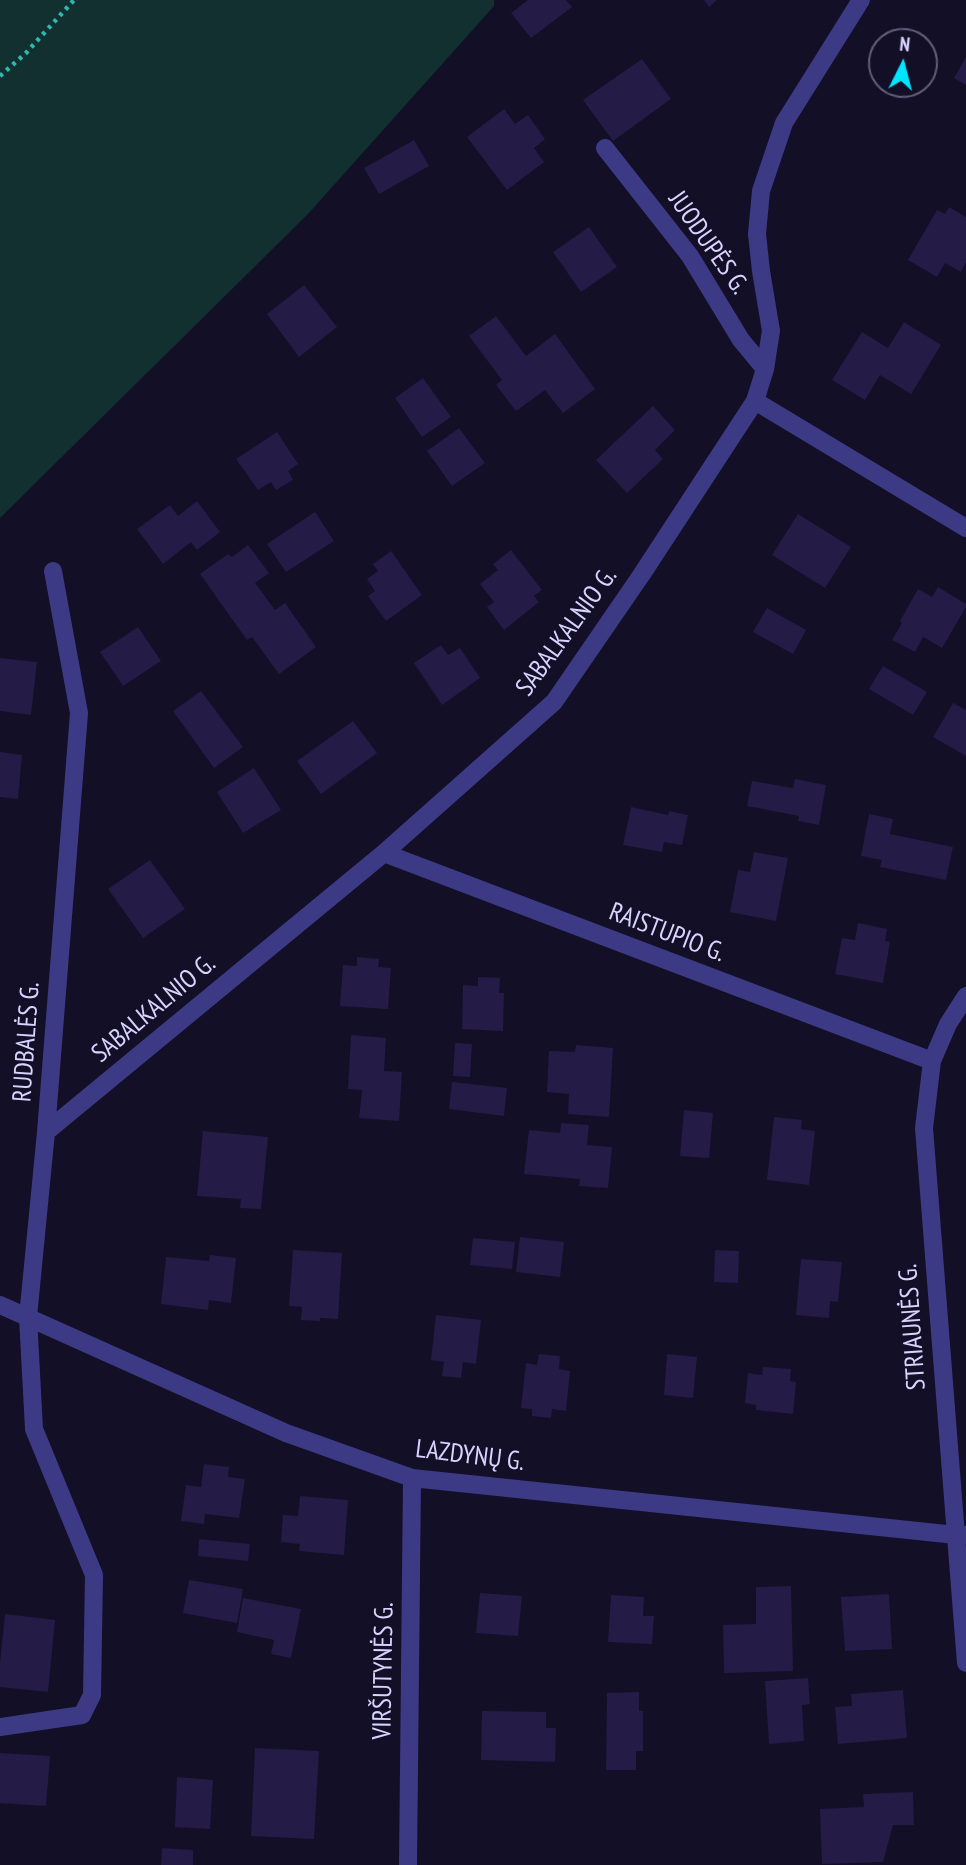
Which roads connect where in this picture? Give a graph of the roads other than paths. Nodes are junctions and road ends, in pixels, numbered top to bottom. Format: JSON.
{"nodes":[{"id":1,"x":862,"y":0,"type":"edge"},
{"id":2,"x":606,"y":148,"type":"dead end"},
{"id":3,"x":765,"y":369,"type":"junction"},
{"id":4,"x":755,"y":401,"type":"junction"},
{"id":5,"x":966,"y":528,"type":"edge"},
{"id":6,"x":53,"y":571,"type":"dead end"},
{"id":7,"x":384,"y":853,"type":"junction"},
{"id":8,"x":966,"y":996,"type":"edge"},
{"id":9,"x":932,"y":1061,"type":"junction"},
{"id":10,"x":47,"y":1132,"type":"junction"},
{"id":11,"x":0,"y":1305,"type":"edge"},
{"id":12,"x":28,"y":1317,"type":"junction"},
{"id":13,"x":412,"y":1478,"type":"junction"},
{"id":14,"x":961,"y":1535,"type":"edge"},
{"id":15,"x":966,"y":1663,"type":"edge"},
{"id":16,"x":0,"y":1727,"type":"edge"},
{"id":17,"x":408,"y":1865,"type":"edge"}],
"edges":[{"from":1,"to":3,"type":"street","name":"SABALKALNIO G."},
{"from":2,"to":3,"type":"street","name":"JUODUPĖS G."},
{"from":3,"to":4,"type":"street","name":"SABALKALNIO G."},
{"from":4,"to":5,"type":"street"},
{"from":4,"to":7,"type":"street","name":"SABALKALNIO G."},
{"from":6,"to":10,"type":"street","name":"RUDBALĖS G."},
{"from":7,"to":9,"type":"street","name":"RAISTUPIO G."},
{"from":7,"to":10,"type":"street","name":"SABALKALNIO G."},
{"from":8,"to":9,"type":"street","name":"STRIAUNĖS G."},
{"from":9,"to":14,"type":"street","name":"STRIAUNĖS G."},
{"from":10,"to":12,"type":"street","name":"RUDBALĖS G."},
{"from":11,"to":12,"type":"street","name":"LAZDYNŲ G."},
{"from":12,"to":13,"type":"street","name":"LAZDYNŲ G."},
{"from":12,"to":16,"type":"street","name":"RUDBALĖS G."},
{"from":13,"to":14,"type":"street","name":"LAZDYNŲ G."},
{"from":13,"to":17,"type":"street","name":"VIRŠUTYNĖS G."},
{"from":14,"to":15,"type":"street","name":"STRIAUNĖS G."}]}
